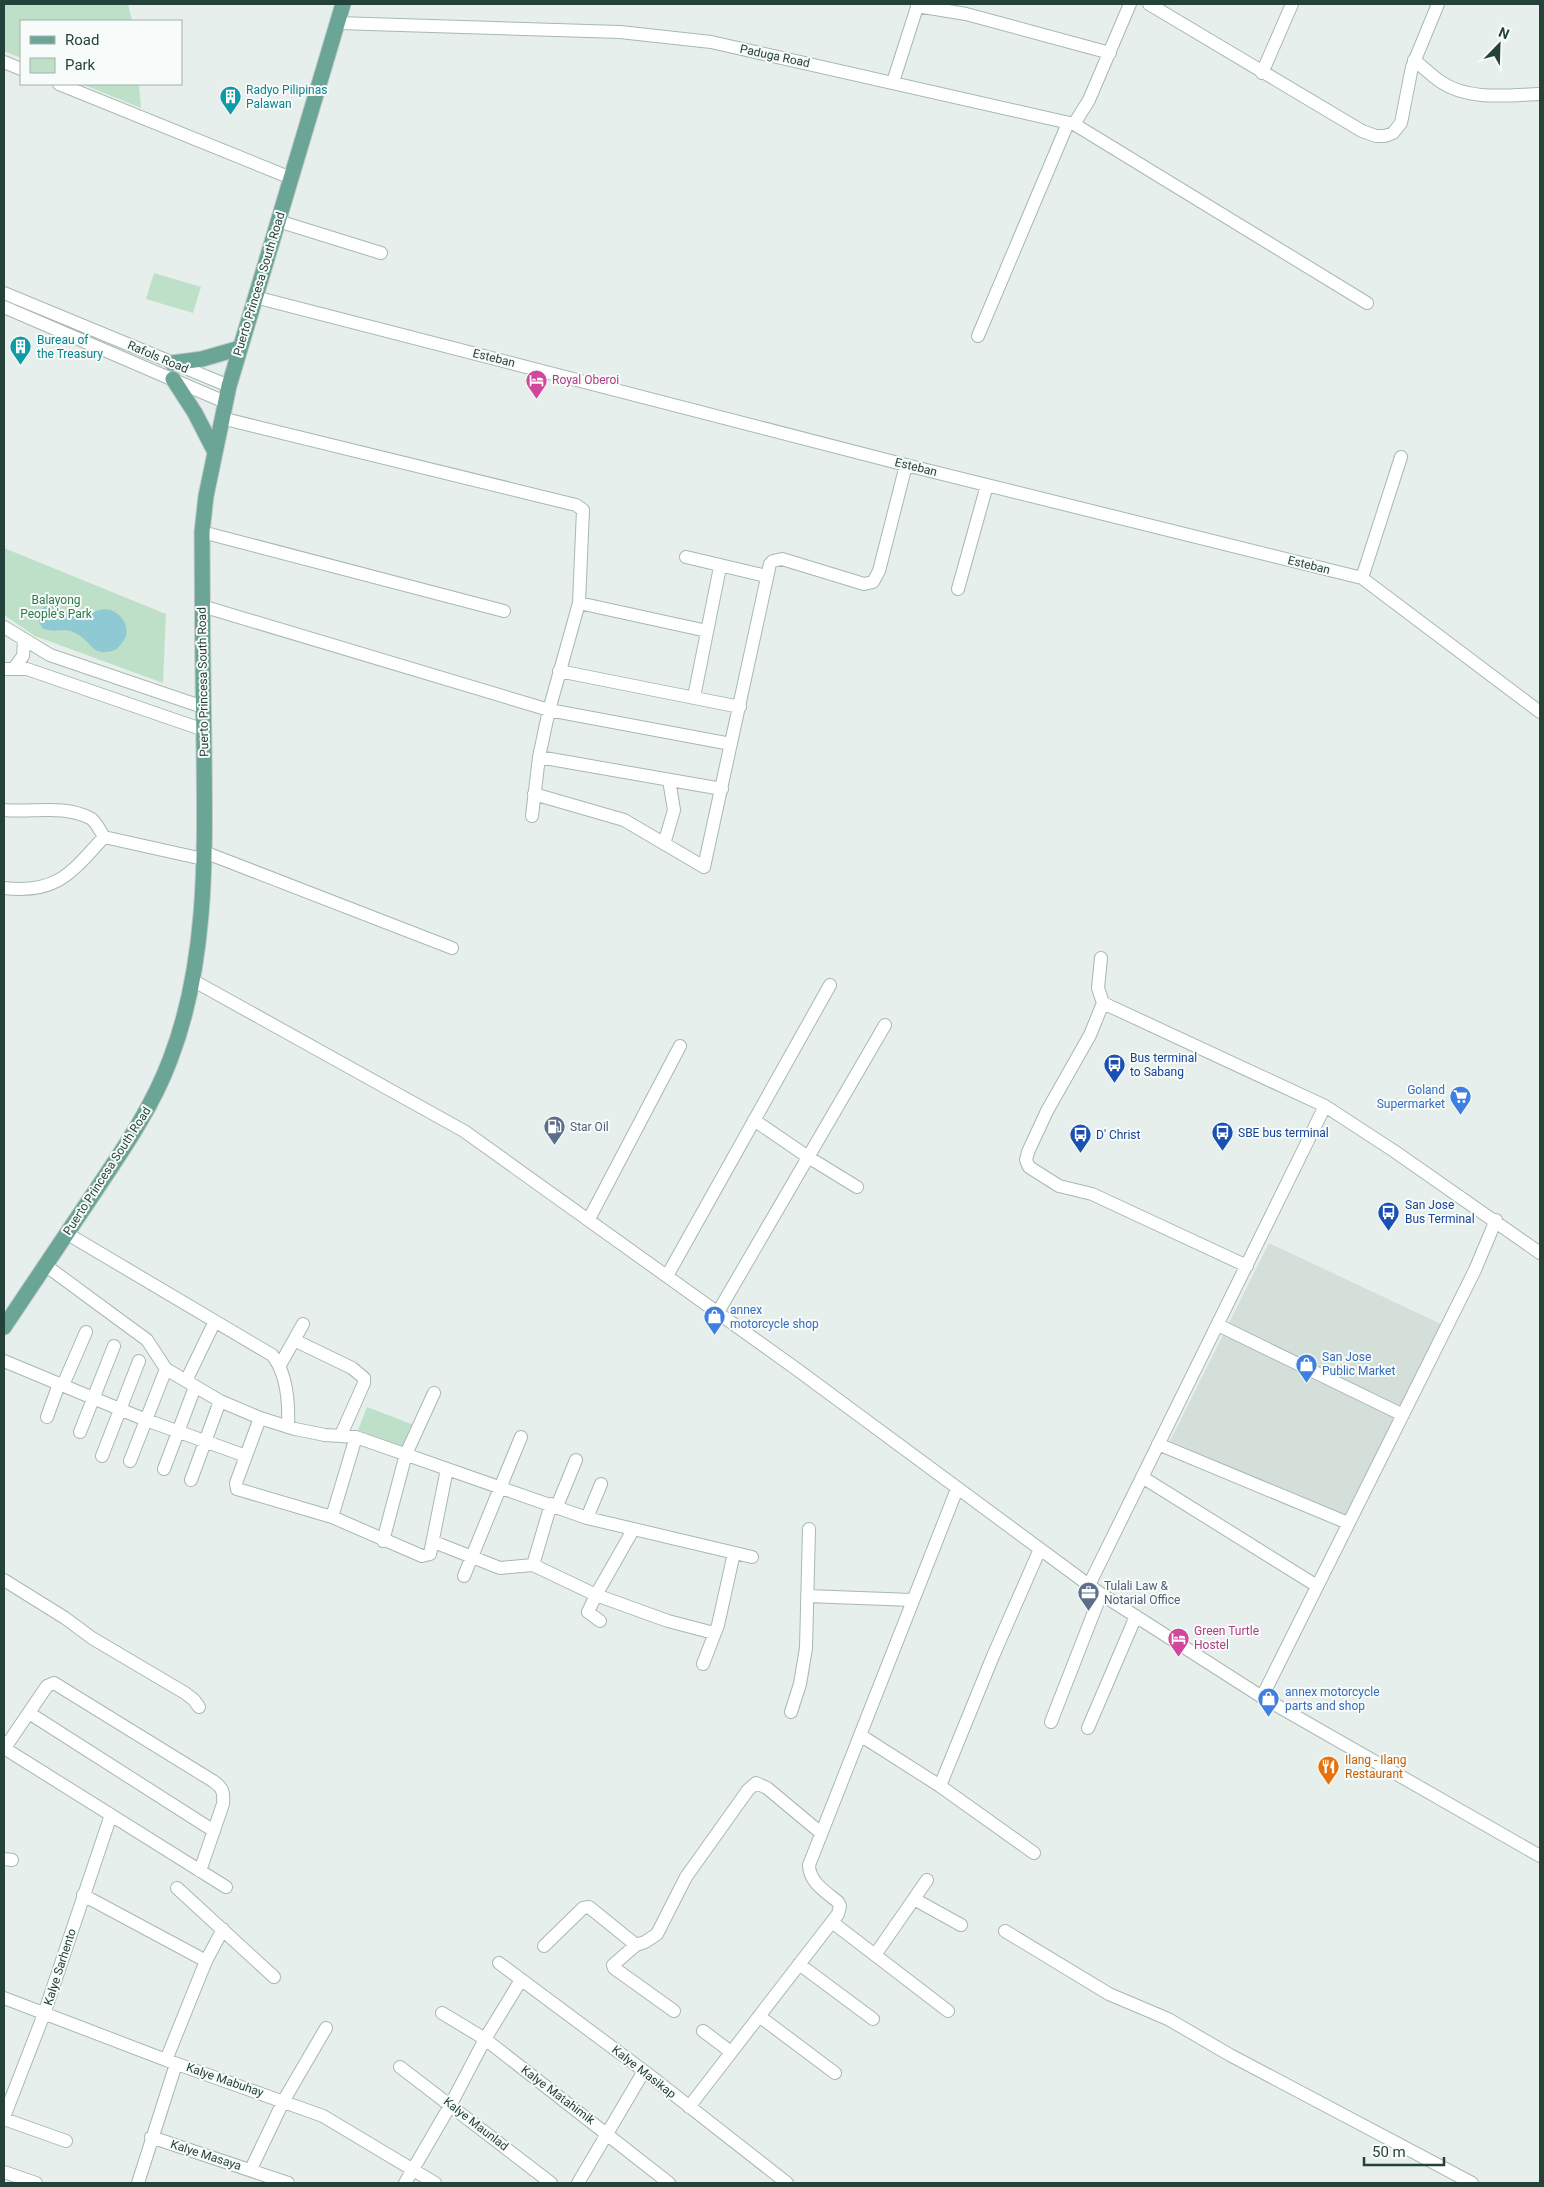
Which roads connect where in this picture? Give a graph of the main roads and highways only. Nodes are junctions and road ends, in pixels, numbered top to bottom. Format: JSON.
{"nodes":[{"id":1,"x":343,"y":4,"type":"edge"},
{"id":2,"x":240,"y":348,"type":"junction"},
{"id":3,"x":172,"y":363,"type":"road end"},
{"id":4,"x":173,"y":379,"type":"road end"},
{"id":5,"x":215,"y":452,"type":"junction"},
{"id":6,"x":4,"y":1327,"type":"edge"}],
"edges":[{"from":1,"to":2,"type":"main road","name":"Puerto Princesa South Road"},
{"from":2,"to":3,"type":"main road"},
{"from":2,"to":5,"type":"main road","name":"Puerto Princesa South Road"},
{"from":4,"to":5,"type":"main road"},
{"from":5,"to":6,"type":"main road","name":"Puerto Princesa South Road"}]}
